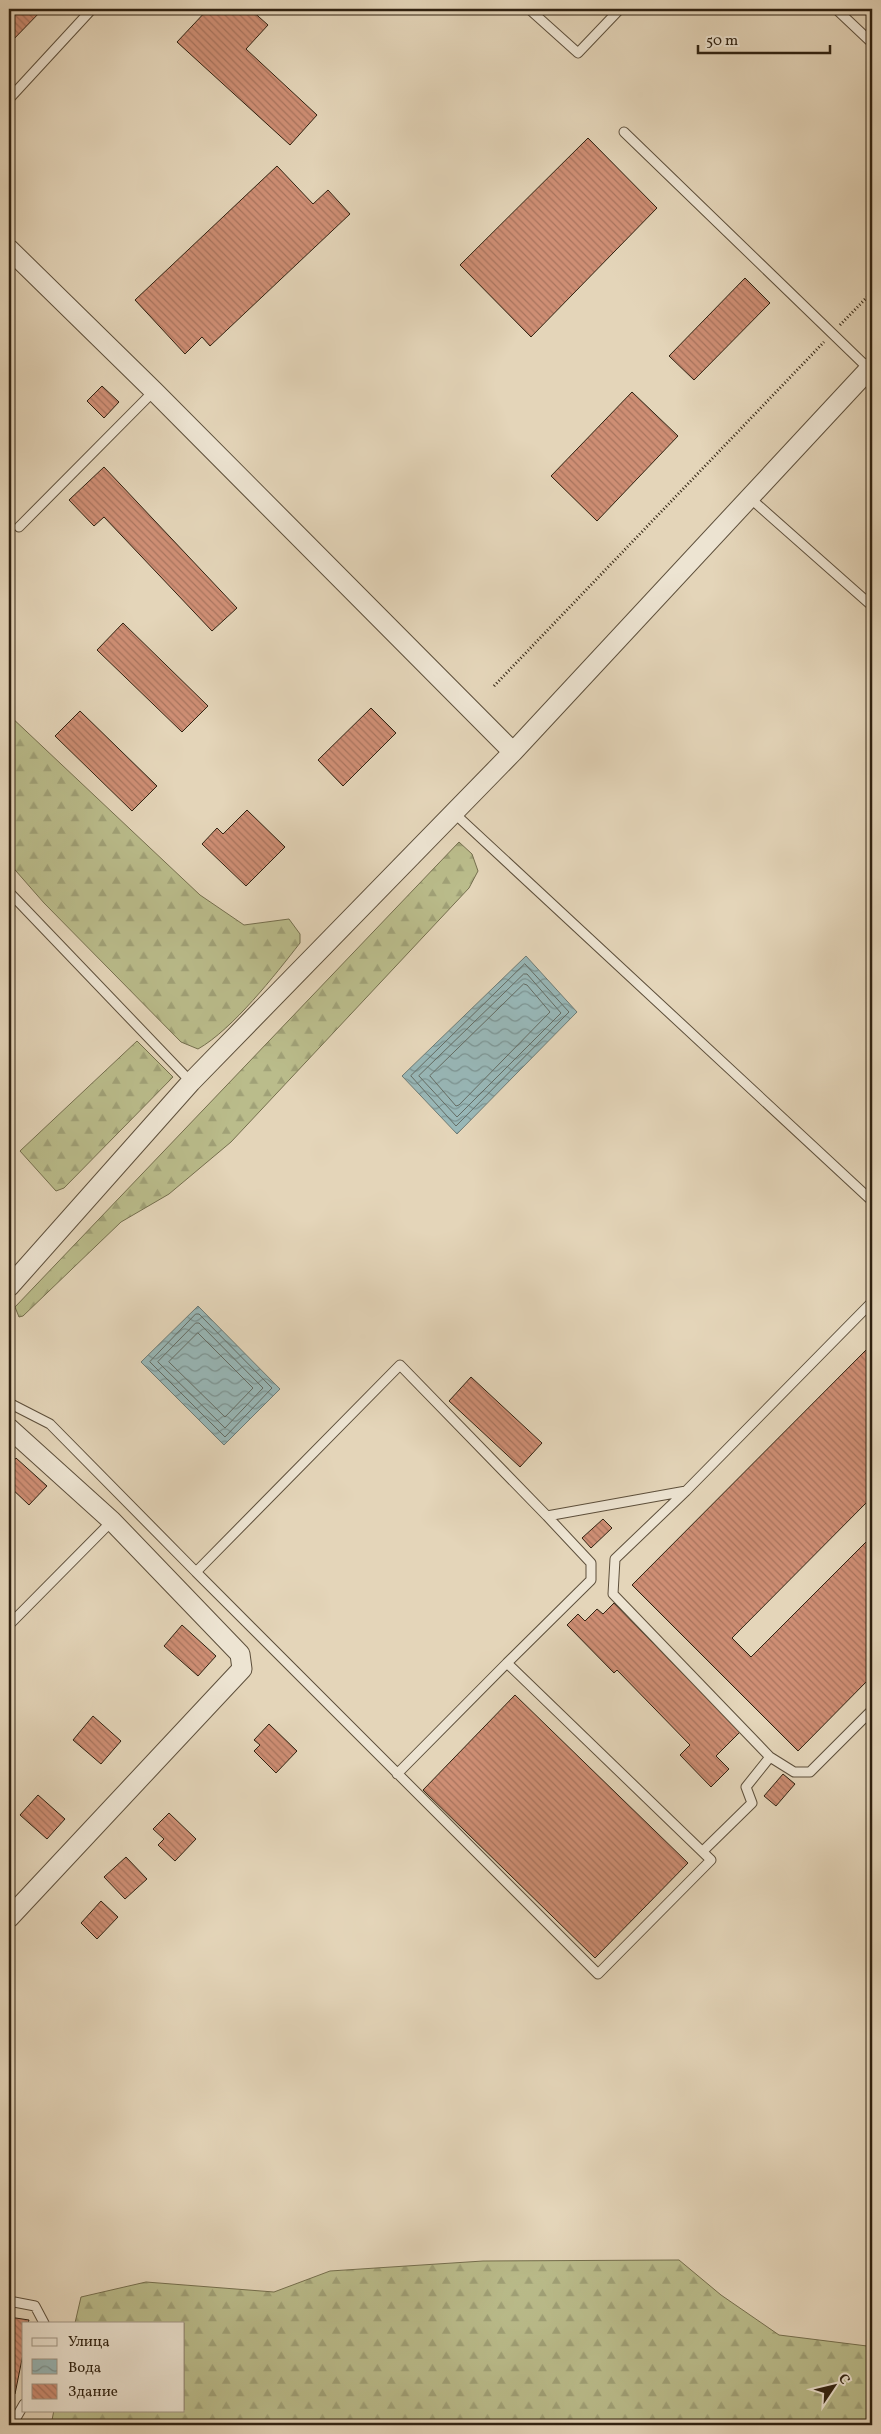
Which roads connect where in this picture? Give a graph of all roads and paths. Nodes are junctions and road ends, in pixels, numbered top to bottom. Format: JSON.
{"nodes":[{"id":1,"x":92,"y":9,"type":"edge"},
{"id":2,"x":529,"y":9,"type":"edge"},
{"id":3,"x":620,"y":9,"type":"edge"},
{"id":4,"x":836,"y":9,"type":"edge"},
{"id":5,"x":872,"y":43,"type":"edge"},
{"id":6,"x":9,"y":99,"type":"edge"},
{"id":7,"x":624,"y":132,"type":"dead end"},
{"id":8,"x":9,"y":249,"type":"edge"},
{"id":9,"x":872,"y":292,"type":"edge"},
{"id":10,"x":833,"y":332,"type":"junction"},
{"id":11,"x":871,"y":367,"type":"edge"},
{"id":12,"x":154,"y":391,"type":"junction"},
{"id":13,"x":750,"y":498,"type":"junction"},
{"id":14,"x":19,"y":527,"type":"dead end"},
{"id":15,"x":872,"y":606,"type":"edge"},
{"id":16,"x":494,"y":686,"type":"dead end"},
{"id":17,"x":513,"y":752,"type":"junction"},
{"id":18,"x":454,"y":813,"type":"junction"},
{"id":19,"x":9,"y":892,"type":"edge"},
{"id":20,"x":191,"y":1082,"type":"junction"},
{"id":21,"x":872,"y":1201,"type":"edge"},
{"id":22,"x":9,"y":1287,"type":"edge"},
{"id":23,"x":872,"y":1302,"type":"edge"},
{"id":24,"x":9,"y":1403,"type":"edge"},
{"id":25,"x":9,"y":1428,"type":"edge"},
{"id":26,"x":686,"y":1491,"type":"junction"},
{"id":27,"x":547,"y":1516,"type":"junction"},
{"id":28,"x":112,"y":1521,"type":"junction"},
{"id":29,"x":196,"y":1572,"type":"junction"},
{"id":30,"x":9,"y":1626,"type":"edge"},
{"id":31,"x":507,"y":1663,"type":"junction"},
{"id":32,"x":872,"y":1710,"type":"edge"},
{"id":33,"x":770,"y":1757,"type":"junction"},
{"id":34,"x":397,"y":1774,"type":"junction"},
{"id":35,"x":704,"y":1850,"type":"junction"},
{"id":36,"x":9,"y":1918,"type":"edge"},
{"id":37,"x":9,"y":2301,"type":"edge"},
{"id":38,"x":43,"y":2322,"type":"edge"},
{"id":39,"x":22,"y":2408,"type":"edge"},
{"id":40,"x":12,"y":2425,"type":"edge"}],
"edges":[{"from":1,"to":6,"type":"lane"},
{"from":2,"to":3,"type":"lane"},
{"from":4,"to":5,"type":"lane"},
{"from":7,"to":10,"type":"lane"},
{"from":8,"to":12,"type":"street"},
{"from":9,"to":10,"type":"path"},
{"from":10,"to":11,"type":"lane"},
{"from":10,"to":16,"type":"path"},
{"from":11,"to":13,"type":"street"},
{"from":12,"to":14,"type":"lane"},
{"from":12,"to":17,"type":"street"},
{"from":13,"to":15,"type":"lane"},
{"from":13,"to":17,"type":"street"},
{"from":17,"to":18,"type":"street"},
{"from":18,"to":20,"type":"street"},
{"from":18,"to":21,"type":"lane"},
{"from":19,"to":20,"type":"lane"},
{"from":20,"to":22,"type":"street"},
{"from":23,"to":26,"type":"lane"},
{"from":24,"to":29,"type":"lane"},
{"from":25,"to":28,"type":"street"},
{"from":26,"to":27,"type":"lane"},
{"from":26,"to":33,"type":"lane"},
{"from":27,"to":29,"type":"lane"},
{"from":27,"to":31,"type":"lane"},
{"from":28,"to":30,"type":"lane"},
{"from":28,"to":36,"type":"street"},
{"from":29,"to":34,"type":"lane"},
{"from":31,"to":34,"type":"lane"},
{"from":31,"to":35,"type":"lane"},
{"from":32,"to":33,"type":"lane"},
{"from":33,"to":35,"type":"lane"},
{"from":34,"to":35,"type":"lane"},
{"from":37,"to":38,"type":"lane"},
{"from":39,"to":40,"type":"lane"}]}
